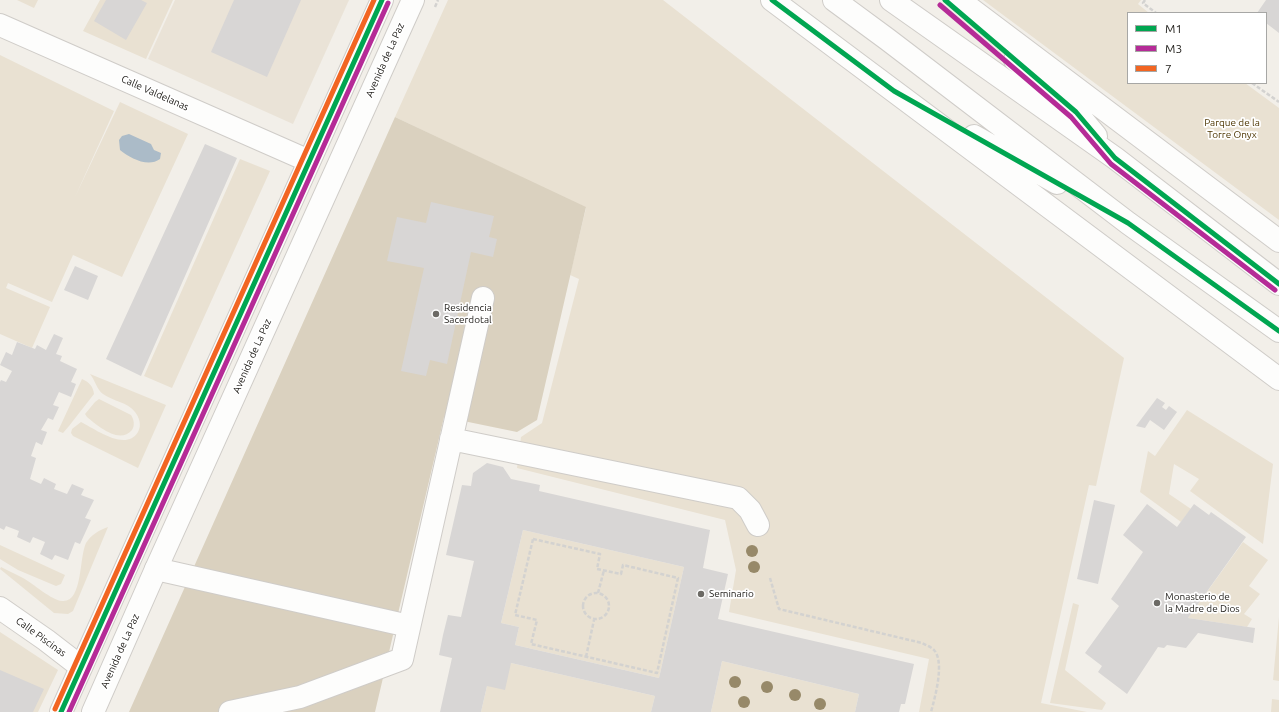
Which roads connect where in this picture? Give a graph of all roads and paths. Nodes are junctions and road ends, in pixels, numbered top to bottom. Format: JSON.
{"nodes":[{"id":1,"x":382,"y":0,"type":"edge"},
{"id":2,"x":413,"y":0,"type":"edge"},
{"id":3,"x":772,"y":0,"type":"edge"},
{"id":4,"x":834,"y":0,"type":"edge"},
{"id":5,"x":891,"y":0,"type":"edge"},
{"id":6,"x":945,"y":0,"type":"edge"},
{"id":7,"x":959,"y":0,"type":"edge"},
{"id":8,"x":1145,"y":0,"type":"edge"},
{"id":9,"x":1155,"y":12,"type":"edge"},
{"id":10,"x":0,"y":25,"type":"edge"},
{"id":11,"x":1253,"y":84,"type":"edge"},
{"id":12,"x":894,"y":91,"type":"junction"},
{"id":13,"x":1279,"y":102,"type":"edge"},
{"id":14,"x":1115,"y":158,"type":"junction"},
{"id":15,"x":309,"y":161,"type":"junction"},
{"id":16,"x":1128,"y":223,"type":"junction"},
{"id":17,"x":1279,"y":241,"type":"edge"},
{"id":18,"x":1279,"y":284,"type":"edge"},
{"id":19,"x":483,"y":298,"type":"dead end"},
{"id":20,"x":1279,"y":331,"type":"edge"},
{"id":21,"x":1279,"y":379,"type":"edge"},
{"id":22,"x":451,"y":439,"type":"junction"},
{"id":23,"x":758,"y":525,"type":"dead end"},
{"id":24,"x":156,"y":569,"type":"junction"},
{"id":25,"x":604,"y":570,"type":"junction"},
{"id":26,"x":770,"y":578,"type":"dead end"},
{"id":27,"x":598,"y":593,"type":"junction"},
{"id":28,"x":0,"y":608,"type":"edge"},
{"id":29,"x":594,"y":620,"type":"junction"},
{"id":30,"x":409,"y":626,"type":"junction"},
{"id":31,"x":586,"y":657,"type":"junction"},
{"id":32,"x":81,"y":667,"type":"junction"},
{"id":33,"x":61,"y":712,"type":"edge"},
{"id":34,"x":93,"y":712,"type":"edge"},
{"id":35,"x":230,"y":712,"type":"edge"},
{"id":36,"x":931,"y":712,"type":"edge"}],
"edges":[{"from":1,"to":15,"type":"main road"},
{"from":2,"to":24,"type":"main road","name":"Avenida de La Paz"},
{"from":3,"to":12,"type":"main road"},
{"from":4,"to":16,"type":"main road"},
{"from":5,"to":14,"type":"main road"},
{"from":6,"to":14,"type":"main road"},
{"from":7,"to":17,"type":"main road"},
{"from":8,"to":9,"type":"path"},
{"from":10,"to":15,"type":"main road","name":"Calle Valdelanas"},
{"from":11,"to":13,"type":"path"},
{"from":12,"to":16,"type":"main road"},
{"from":12,"to":21,"type":"main road"},
{"from":14,"to":18,"type":"main road"},
{"from":15,"to":32,"type":"main road"},
{"from":16,"to":20,"type":"main road"},
{"from":19,"to":22,"type":"main road"},
{"from":22,"to":23,"type":"main road"},
{"from":22,"to":30,"type":"main road"},
{"from":24,"to":30,"type":"main road"},
{"from":24,"to":34,"type":"main road","name":"Avenida de La Paz"},
{"from":25,"to":27,"type":"path"},
{"from":25,"to":31,"type":"path"},
{"from":25,"to":31,"type":"path"},
{"from":26,"to":36,"type":"path"},
{"from":27,"to":29,"type":"path"},
{"from":27,"to":29,"type":"path"},
{"from":28,"to":32,"type":"main road","name":"Calle Piscinas"},
{"from":29,"to":31,"type":"path"},
{"from":30,"to":35,"type":"main road"},
{"from":32,"to":33,"type":"main road"}]}
